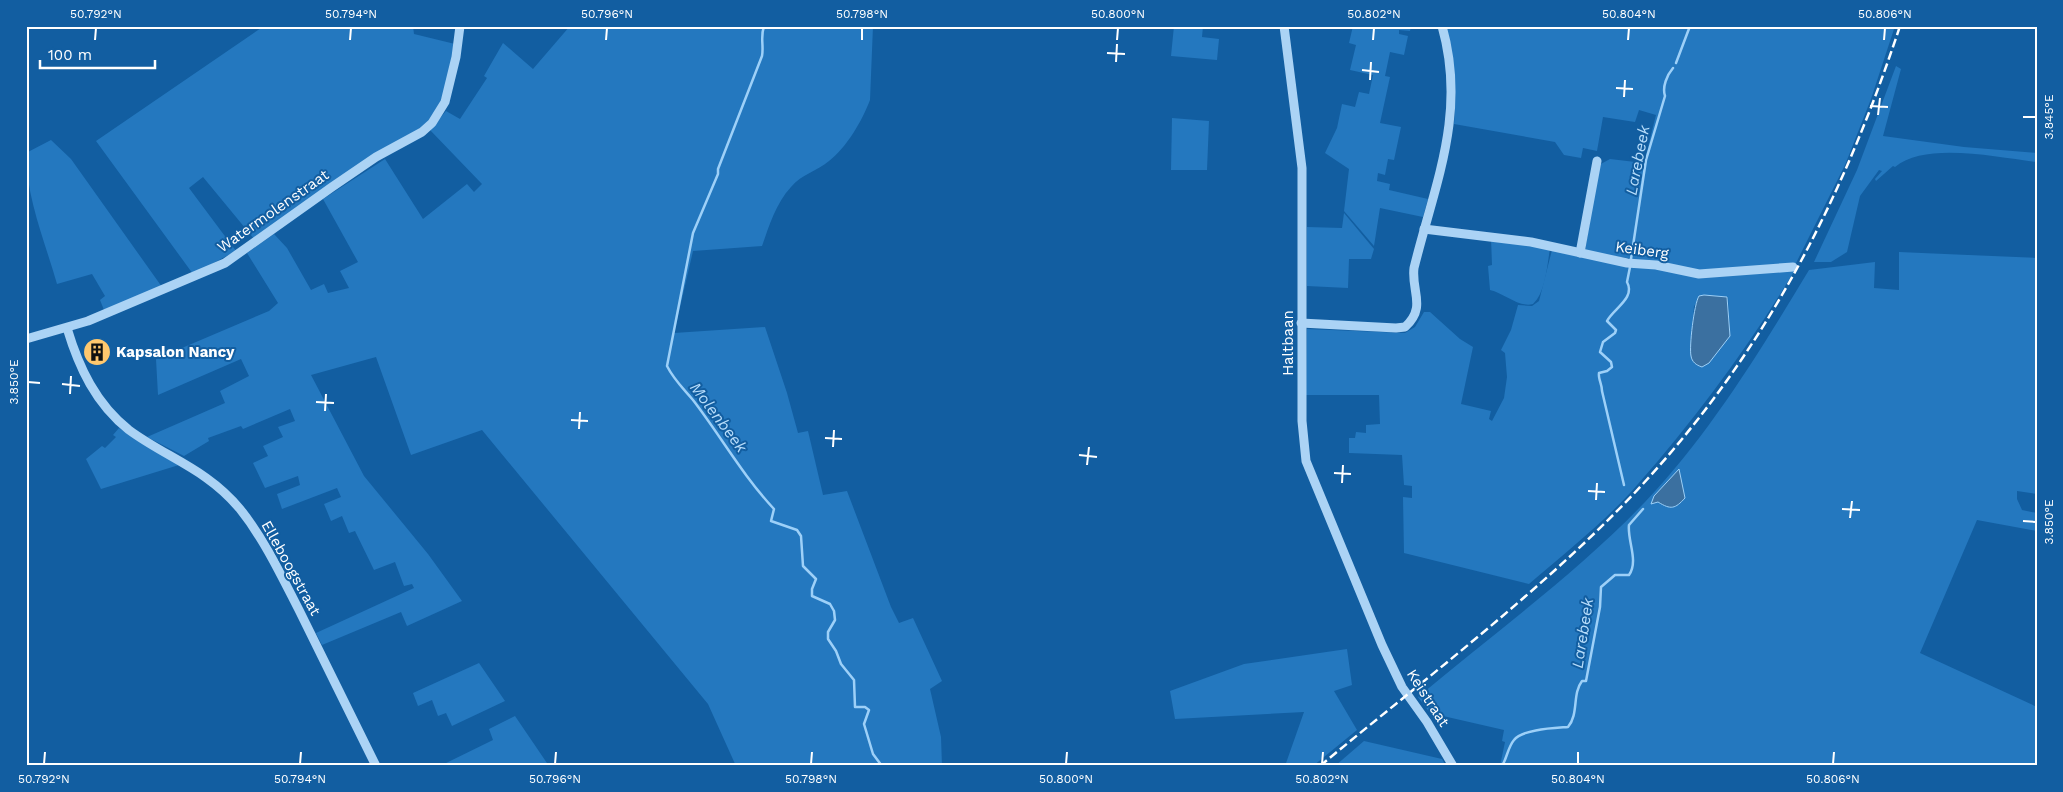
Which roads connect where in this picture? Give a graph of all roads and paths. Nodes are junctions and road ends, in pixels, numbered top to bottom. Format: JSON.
{"nodes":[{"id":1,"x":460,"y":26,"type":"edge"},
{"id":2,"x":1284,"y":26,"type":"edge"},
{"id":3,"x":1442,"y":26,"type":"edge"},
{"id":4,"x":1597,"y":161,"type":"dead end"},
{"id":5,"x":1424,"y":229,"type":"junction"},
{"id":6,"x":1580,"y":252,"type":"junction"},
{"id":7,"x":1793,"y":267,"type":"dead end"},
{"id":8,"x":1301,"y":323,"type":"junction"},
{"id":9,"x":67,"y":328,"type":"junction"},
{"id":10,"x":26,"y":339,"type":"edge"},
{"id":11,"x":1382,"y":645,"type":"joint"},
{"id":12,"x":376,"y":766,"type":"edge"},
{"id":13,"x":1453,"y":766,"type":"edge"}],
"edges":[{"from":1,"to":9,"type":"street","name":"Watermolenstraat"},
{"from":2,"to":8,"type":"street","name":"Haltbaan"},
{"from":3,"to":5,"type":"street"},
{"from":4,"to":6,"type":"street"},
{"from":5,"to":6,"type":"street","name":"Keiberg"},
{"from":5,"to":8,"type":"street"},
{"from":6,"to":7,"type":"street","name":"Keiberg"},
{"from":8,"to":11,"type":"street","name":"Haltbaan"},
{"from":9,"to":10,"type":"street","name":"Watermolenstraat"},
{"from":9,"to":12,"type":"street","name":"Elleboogstraat"},
{"from":11,"to":13,"type":"street","name":"Keistraat"}]}
